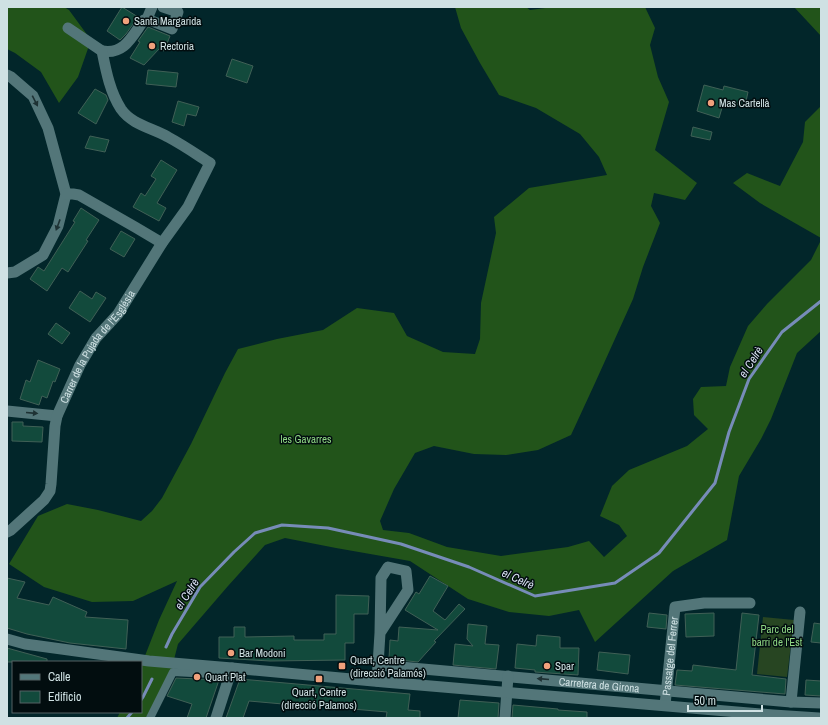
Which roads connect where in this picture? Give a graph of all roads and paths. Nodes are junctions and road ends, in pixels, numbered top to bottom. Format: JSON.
{"nodes":[{"id":1,"x":152,"y":7,"type":"edge"},
{"id":2,"x":163,"y":7,"type":"edge"},
{"id":3,"x":147,"y":19,"type":"junction"},
{"id":4,"x":68,"y":28,"type":"dead end"},
{"id":5,"x":102,"y":51,"type":"junction"},
{"id":6,"x":7,"y":75,"type":"edge"},
{"id":7,"x":66,"y":194,"type":"junction"},
{"id":8,"x":162,"y":243,"type":"junction"},
{"id":9,"x":7,"y":273,"type":"edge"},
{"id":10,"x":7,"y":411,"type":"edge"},
{"id":11,"x":57,"y":416,"type":"junction"},
{"id":12,"x":7,"y":532,"type":"edge"},
{"id":13,"x":750,"y":603,"type":"dead end"},
{"id":14,"x":800,"y":612,"type":"dead end"},
{"id":15,"x":380,"y":633,"type":"junction"},
{"id":16,"x":7,"y":639,"type":"edge"},
{"id":17,"x":378,"y":665,"type":"junction"},
{"id":18,"x":231,"y":672,"type":"junction"},
{"id":19,"x":508,"y":676,"type":"junction"},
{"id":20,"x":377,"y":681,"type":"junction"},
{"id":21,"x":667,"y":690,"type":"junction"},
{"id":22,"x":507,"y":692,"type":"junction"},
{"id":23,"x":791,"y":702,"type":"junction"},
{"id":24,"x":821,"y":703,"type":"edge"},
{"id":25,"x":665,"y":705,"type":"junction"},
{"id":26,"x":699,"y":713,"type":"edge"},
{"id":27,"x":150,"y":718,"type":"edge"},
{"id":28,"x":216,"y":718,"type":"edge"},
{"id":29,"x":505,"y":718,"type":"edge"},
{"id":30,"x":819,"y":718,"type":"edge"}],
"edges":[{"from":1,"to":3,"type":"street"},
{"from":2,"to":3,"type":"street"},
{"from":3,"to":5,"type":"street"},
{"from":4,"to":5,"type":"street"},
{"from":5,"to":8,"type":"street","name":"Carrer de la Pujada de l'Església"},
{"from":6,"to":7,"type":"street","one_way":true},
{"from":7,"to":8,"type":"street"},
{"from":7,"to":9,"type":"street","one_way":true},
{"from":8,"to":11,"type":"street","name":"Carrer de la Pujada de l'Església"},
{"from":10,"to":11,"type":"street","one_way":true},
{"from":11,"to":12,"type":"street","name":"Carrer de la Pujada de l'Església"},
{"from":13,"to":21,"type":"street","name":"Passatge del Ferrer"},
{"from":14,"to":23,"type":"street"},
{"from":15,"to":15,"type":"street"},
{"from":15,"to":17,"type":"street"},
{"from":16,"to":18,"type":"street"},
{"from":17,"to":19,"type":"street","name":"Carretera de Girona"},
{"from":17,"to":20,"type":"street"},
{"from":18,"to":20,"type":"street"},
{"from":18,"to":27,"type":"street"},
{"from":18,"to":28,"type":"street"},
{"from":21,"to":19,"type":"street","name":"Carretera de Girona","one_way":true},
{"from":19,"to":22,"type":"street"},
{"from":20,"to":22,"type":"street"},
{"from":21,"to":23,"type":"street","name":"Carretera de Girona"},
{"from":21,"to":25,"type":"street","name":"Passatge del Ferrer"},
{"from":22,"to":25,"type":"street"},
{"from":22,"to":29,"type":"street"},
{"from":23,"to":24,"type":"street","name":"Carretera de Girona"},
{"from":25,"to":26,"type":"street"},
{"from":26,"to":30,"type":"street"}]}
